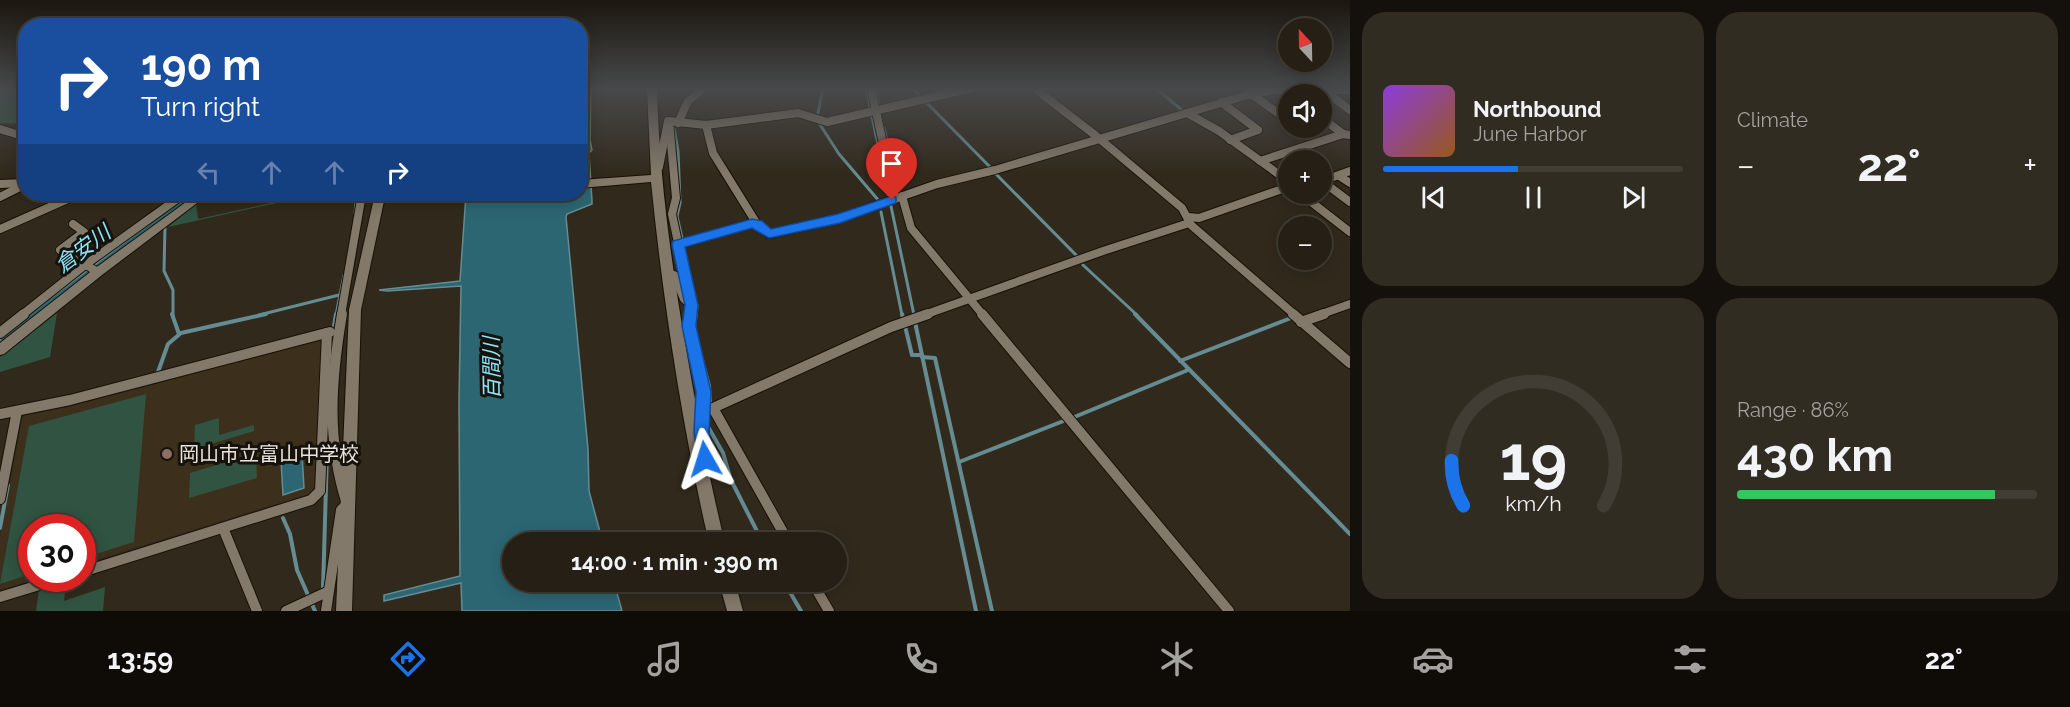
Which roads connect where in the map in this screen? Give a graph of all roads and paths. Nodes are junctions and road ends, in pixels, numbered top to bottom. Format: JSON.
{"nodes":[{"id":1,"x":653,"y":117,"type":"edge"},
{"id":2,"x":678,"y":117,"type":"edge"},
{"id":3,"x":771,"y":117,"type":"edge"},
{"id":4,"x":809,"y":117,"type":"edge"},
{"id":5,"x":857,"y":117,"type":"edge"},
{"id":6,"x":877,"y":117,"type":"edge"},
{"id":7,"x":1070,"y":117,"type":"edge"},
{"id":8,"x":1174,"y":117,"type":"edge"},
{"id":9,"x":1192,"y":117,"type":"edge"},
{"id":10,"x":1240,"y":117,"type":"edge"},
{"id":11,"x":674,"y":122,"type":"junction"},
{"id":12,"x":1332,"y":124,"type":"edge"},
{"id":13,"x":706,"y":125,"type":"junction"},
{"id":14,"x":0,"y":129,"type":"edge"},
{"id":15,"x":1347,"y":134,"type":"edge"},
{"id":16,"x":18,"y":135,"type":"edge"},
{"id":17,"x":1098,"y":138,"type":"junction"},
{"id":18,"x":1230,"y":140,"type":"junction"},
{"id":19,"x":1260,"y":161,"type":"junction"},
{"id":20,"x":1350,"y":171,"type":"edge"},
{"id":21,"x":654,"y":174,"type":"junction"},
{"id":22,"x":1278,"y":174,"type":"edge"},
{"id":23,"x":1340,"y":176,"type":"junction"},
{"id":24,"x":1332,"y":178,"type":"edge"},
{"id":25,"x":588,"y":183,"type":"edge"},
{"id":26,"x":1350,"y":183,"type":"edge"},
{"id":27,"x":0,"y":184,"type":"edge"},
{"id":28,"x":18,"y":184,"type":"edge"},
{"id":29,"x":18,"y":188,"type":"edge"},
{"id":30,"x":1332,"y":188,"type":"edge"},
{"id":31,"x":1278,"y":191,"type":"edge"},
{"id":32,"x":0,"y":197,"type":"edge"},
{"id":33,"x":893,"y":199,"type":"junction"},
{"id":34,"x":63,"y":201,"type":"edge"},
{"id":35,"x":166,"y":201,"type":"edge"},
{"id":36,"x":174,"y":201,"type":"edge"},
{"id":37,"x":193,"y":201,"type":"edge"},
{"id":38,"x":361,"y":201,"type":"edge"},
{"id":39,"x":378,"y":201,"type":"edge"},
{"id":40,"x":1350,"y":202,"type":"edge"},
{"id":41,"x":1313,"y":204,"type":"edge"},
{"id":42,"x":183,"y":207,"type":"junction"},
{"id":43,"x":1189,"y":220,"type":"junction"},
{"id":44,"x":74,"y":224,"type":"dead end"},
{"id":45,"x":757,"y":224,"type":"junction"},
{"id":46,"x":0,"y":229,"type":"edge"},
{"id":47,"x":1350,"y":232,"type":"edge"},
{"id":48,"x":681,"y":244,"type":"junction"},
{"id":49,"x":91,"y":269,"type":"junction"},
{"id":50,"x":667,"y":273,"type":"junction"},
{"id":51,"x":969,"y":299,"type":"junction"},
{"id":52,"x":1350,"y":304,"type":"edge"},
{"id":53,"x":692,"y":305,"type":"junction"},
{"id":54,"x":1304,"y":321,"type":"junction"},
{"id":55,"x":333,"y":332,"type":"junction"},
{"id":56,"x":0,"y":333,"type":"edge"},
{"id":57,"x":0,"y":350,"type":"edge"},
{"id":58,"x":1350,"y":363,"type":"edge"},
{"id":59,"x":708,"y":409,"type":"junction"},
{"id":60,"x":18,"y":411,"type":"junction"},
{"id":61,"x":0,"y":414,"type":"edge"},
{"id":62,"x":327,"y":432,"type":"junction"},
{"id":63,"x":701,"y":471,"type":"junction"},
{"id":64,"x":0,"y":499,"type":"edge"},
{"id":65,"x":347,"y":504,"type":"junction"},
{"id":66,"x":223,"y":528,"type":"junction"},
{"id":67,"x":715,"y":532,"type":"edge"},
{"id":68,"x":782,"y":532,"type":"edge"},
{"id":69,"x":96,"y":568,"type":"edge"},
{"id":70,"x":18,"y":592,"type":"edge"},
{"id":71,"x":327,"y":592,"type":"junction"},
{"id":72,"x":730,"y":592,"type":"edge"},
{"id":73,"x":818,"y":592,"type":"edge"},
{"id":74,"x":0,"y":597,"type":"edge"},
{"id":75,"x":257,"y":611,"type":"edge"},
{"id":76,"x":286,"y":611,"type":"edge"},
{"id":77,"x":326,"y":611,"type":"edge"},
{"id":78,"x":344,"y":611,"type":"edge"},
{"id":79,"x":735,"y":611,"type":"edge"},
{"id":80,"x":829,"y":611,"type":"edge"},
{"id":81,"x":1229,"y":611,"type":"edge"}],
"edges":[{"from":1,"to":21,"type":"street"},
{"from":2,"to":11,"type":"street"},
{"from":3,"to":13,"type":"street"},
{"from":4,"to":5,"type":"street"},
{"from":6,"to":33,"type":"street"},
{"from":7,"to":17,"type":"street"},
{"from":8,"to":17,"type":"street"},
{"from":9,"to":18,"type":"street"},
{"from":10,"to":18,"type":"street"},
{"from":11,"to":13,"type":"street"},
{"from":11,"to":21,"type":"street"},
{"from":11,"to":48,"type":"street"},
{"from":12,"to":15,"type":"street"},
{"from":13,"to":45,"type":"street"},
{"from":14,"to":16,"type":"street"},
{"from":15,"to":19,"type":"street"},
{"from":17,"to":33,"type":"street"},
{"from":17,"to":43,"type":"street"},
{"from":18,"to":19,"type":"street"},
{"from":19,"to":22,"type":"street"},
{"from":20,"to":23,"type":"street"},
{"from":21,"to":25,"type":"street"},
{"from":21,"to":50,"type":"street"},
{"from":23,"to":24,"type":"street"},
{"from":23,"to":26,"type":"street"},
{"from":27,"to":28,"type":"street"},
{"from":29,"to":32,"type":"street"},
{"from":30,"to":40,"type":"street"},
{"from":31,"to":43,"type":"street"},
{"from":33,"to":45,"type":"street"},
{"from":33,"to":51,"type":"street"},
{"from":34,"to":46,"type":"street"},
{"from":35,"to":49,"type":"street"},
{"from":36,"to":42,"type":"street"},
{"from":37,"to":42,"type":"street"},
{"from":38,"to":55,"type":"street"},
{"from":39,"to":65,"type":"street"},
{"from":41,"to":47,"type":"street"},
{"from":42,"to":49,"type":"street"},
{"from":43,"to":51,"type":"street"},
{"from":43,"to":54,"type":"street"},
{"from":44,"to":49,"type":"street"},
{"from":45,"to":48,"type":"street"},
{"from":48,"to":53,"type":"street"},
{"from":49,"to":56,"type":"street"},
{"from":49,"to":57,"type":"street"},
{"from":50,"to":53,"type":"street"},
{"from":50,"to":63,"type":"street"},
{"from":51,"to":59,"type":"street"},
{"from":51,"to":81,"type":"street"},
{"from":52,"to":54,"type":"street"},
{"from":53,"to":59,"type":"street"},
{"from":54,"to":58,"type":"street"},
{"from":55,"to":60,"type":"street"},
{"from":55,"to":62,"type":"street"},
{"from":59,"to":63,"type":"street"},
{"from":59,"to":68,"type":"street"},
{"from":60,"to":61,"type":"street"},
{"from":60,"to":64,"type":"street"},
{"from":62,"to":65,"type":"street"},
{"from":62,"to":66,"type":"street"},
{"from":63,"to":67,"type":"street"},
{"from":65,"to":71,"type":"street"},
{"from":65,"to":78,"type":"street"},
{"from":66,"to":69,"type":"street"},
{"from":66,"to":75,"type":"street"},
{"from":70,"to":74,"type":"street"},
{"from":71,"to":76,"type":"street"},
{"from":71,"to":77,"type":"street"},
{"from":72,"to":79,"type":"street"},
{"from":73,"to":80,"type":"street"}]}
